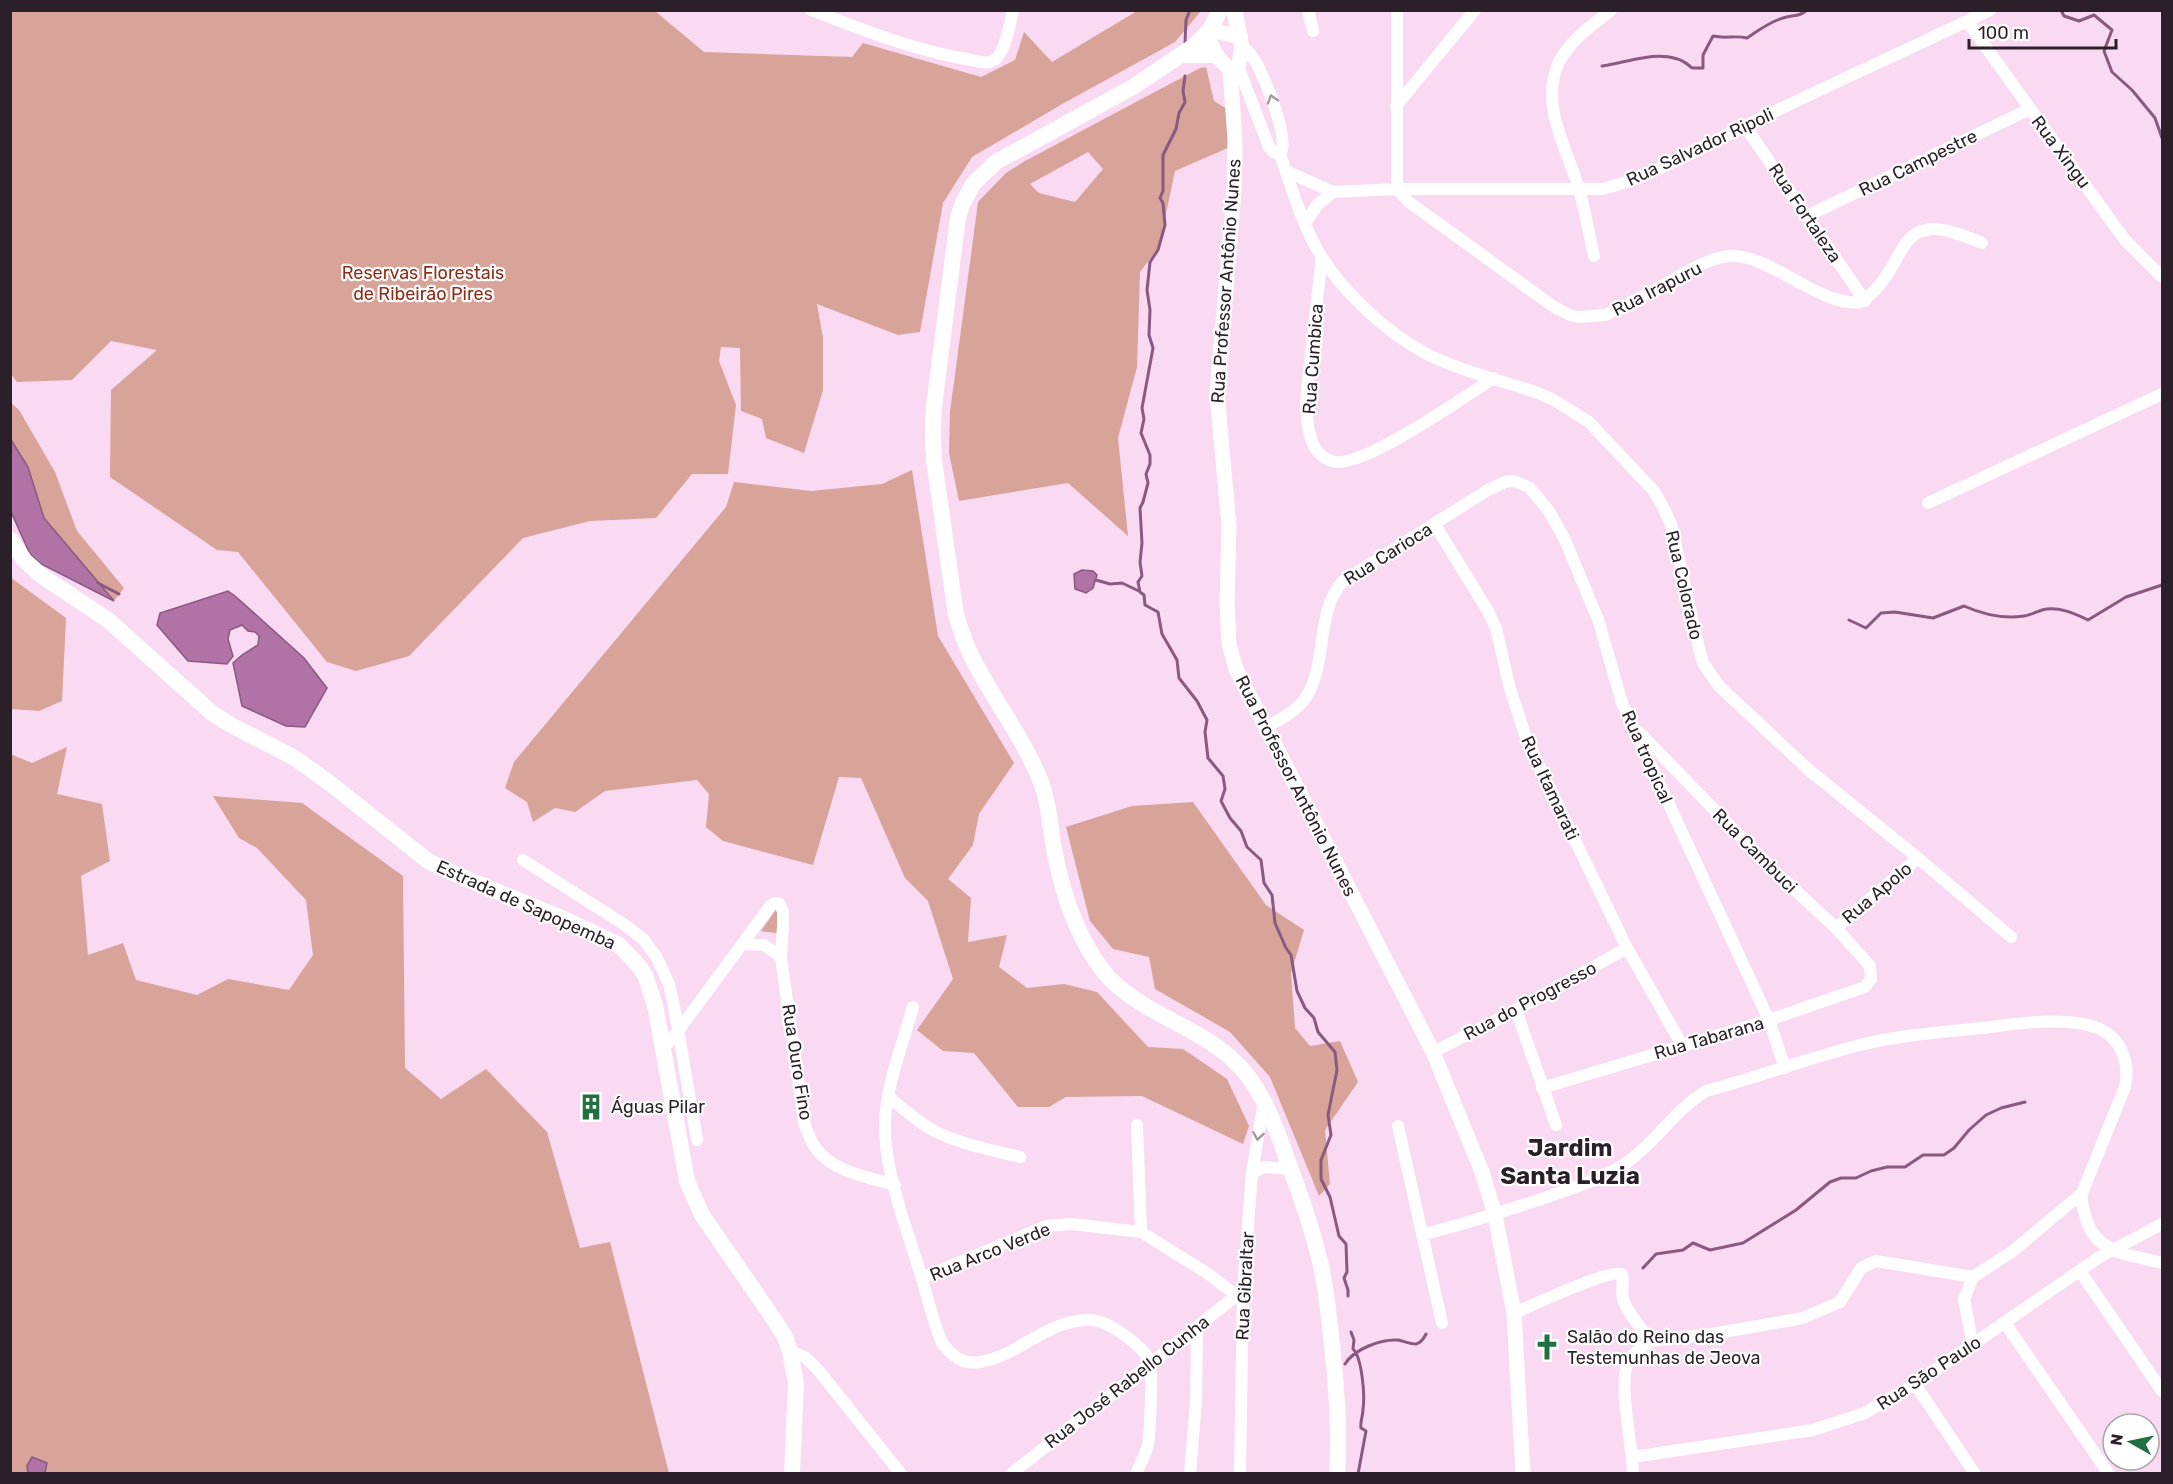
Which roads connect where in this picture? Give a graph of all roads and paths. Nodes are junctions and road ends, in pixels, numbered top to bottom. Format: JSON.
{"nodes":[{"id":1,"x":811,"y":10,"type":"edge"},
{"id":2,"x":1013,"y":10,"type":"edge"},
{"id":3,"x":1220,"y":10,"type":"edge"},
{"id":4,"x":1234,"y":10,"type":"edge"},
{"id":5,"x":1308,"y":10,"type":"edge"},
{"id":6,"x":1397,"y":10,"type":"edge"},
{"id":7,"x":1474,"y":10,"type":"edge"},
{"id":8,"x":1611,"y":10,"type":"edge"},
{"id":9,"x":1990,"y":10,"type":"edge"},
{"id":10,"x":1967,"y":21,"type":"junction"},
{"id":11,"x":1208,"y":32,"type":"junction"},
{"id":12,"x":1312,"y":32,"type":"dead end"},
{"id":13,"x":1241,"y":41,"type":"junction"},
{"id":14,"x":1181,"y":55,"type":"junction"},
{"id":15,"x":1216,"y":55,"type":"junction"},
{"id":16,"x":1234,"y":68,"type":"junction"},
{"id":17,"x":1396,"y":106,"type":"junction"},
{"id":18,"x":2030,"y":109,"type":"junction"},
{"id":19,"x":1745,"y":126,"type":"junction"},
{"id":20,"x":1280,"y":154,"type":"junction"},
{"id":21,"x":1286,"y":171,"type":"junction"},
{"id":22,"x":1397,"y":189,"type":"junction"},
{"id":23,"x":1579,"y":189,"type":"junction"},
{"id":24,"x":1333,"y":192,"type":"junction"},
{"id":25,"x":1807,"y":216,"type":"junction"},
{"id":26,"x":1305,"y":224,"type":"junction"},
{"id":27,"x":1982,"y":243,"type":"dead end"},
{"id":28,"x":1594,"y":256,"type":"dead end"},
{"id":29,"x":1322,"y":257,"type":"junction"},
{"id":30,"x":2163,"y":277,"type":"edge"},
{"id":31,"x":1865,"y":301,"type":"junction"},
{"id":32,"x":1494,"y":378,"type":"junction"},
{"id":33,"x":2163,"y":394,"type":"edge"},
{"id":34,"x":1488,"y":490,"type":"joint"},
{"id":35,"x":1928,"y":502,"type":"dead end"},
{"id":36,"x":1434,"y":525,"type":"junction"},
{"id":37,"x":10,"y":538,"type":"edge"},
{"id":38,"x":1632,"y":724,"type":"junction"},
{"id":39,"x":1266,"y":728,"type":"junction"},
{"id":40,"x":1918,"y":858,"type":"junction"},
{"id":41,"x":523,"y":861,"type":"dead end"},
{"id":42,"x":1836,"y":928,"type":"junction"},
{"id":43,"x":2011,"y":937,"type":"dead end"},
{"id":44,"x":744,"y":944,"type":"junction"},
{"id":45,"x":1627,"y":948,"type":"junction"},
{"id":46,"x":781,"y":957,"type":"junction"},
{"id":47,"x":1871,"y":978,"type":"joint"},
{"id":48,"x":913,"y":1007,"type":"dead end"},
{"id":49,"x":1516,"y":1010,"type":"junction"},
{"id":50,"x":1769,"y":1020,"type":"junction"},
{"id":51,"x":678,"y":1031,"type":"junction"},
{"id":52,"x":1682,"y":1045,"type":"junction"},
{"id":53,"x":663,"y":1049,"type":"junction"},
{"id":54,"x":1433,"y":1052,"type":"junction"},
{"id":55,"x":1785,"y":1068,"type":"junction"},
{"id":56,"x":1542,"y":1088,"type":"junction"},
{"id":57,"x":889,"y":1097,"type":"junction"},
{"id":58,"x":1264,"y":1100,"type":"junction"},
{"id":59,"x":1137,"y":1125,"type":"dead end"},
{"id":60,"x":1556,"y":1125,"type":"dead end"},
{"id":61,"x":1398,"y":1126,"type":"dead end"},
{"id":62,"x":697,"y":1140,"type":"dead end"},
{"id":63,"x":1020,"y":1157,"type":"dead end"},
{"id":64,"x":1291,"y":1169,"type":"junction"},
{"id":65,"x":1252,"y":1173,"type":"junction"},
{"id":66,"x":895,"y":1185,"type":"junction"},
{"id":67,"x":2082,"y":1193,"type":"junction"},
{"id":68,"x":1495,"y":1215,"type":"junction"},
{"id":69,"x":2163,"y":1224,"type":"edge"},
{"id":70,"x":1141,"y":1232,"type":"junction"},
{"id":71,"x":1422,"y":1235,"type":"junction"},
{"id":72,"x":2112,"y":1250,"type":"junction"},
{"id":73,"x":2163,"y":1263,"type":"edge"},
{"id":74,"x":2080,"y":1271,"type":"junction"},
{"id":75,"x":1973,"y":1277,"type":"junction"},
{"id":76,"x":922,"y":1278,"type":"junction"},
{"id":77,"x":1240,"y":1293,"type":"junction"},
{"id":78,"x":1514,"y":1313,"type":"junction"},
{"id":79,"x":1442,"y":1323,"type":"dead end"},
{"id":80,"x":2006,"y":1323,"type":"junction"},
{"id":81,"x":1197,"y":1328,"type":"junction"},
{"id":82,"x":1650,"y":1341,"type":"junction"},
{"id":83,"x":1972,"y":1346,"type":"junction"},
{"id":84,"x":790,"y":1352,"type":"junction"},
{"id":85,"x":1150,"y":1362,"type":"junction"},
{"id":86,"x":1915,"y":1384,"type":"junction"},
{"id":87,"x":2163,"y":1391,"type":"edge"},
{"id":88,"x":1633,"y":1457,"type":"junction"},
{"id":89,"x":792,"y":1473,"type":"edge"},
{"id":90,"x":902,"y":1473,"type":"edge"},
{"id":91,"x":1011,"y":1473,"type":"edge"},
{"id":92,"x":1136,"y":1473,"type":"edge"},
{"id":93,"x":1190,"y":1473,"type":"edge"},
{"id":94,"x":1240,"y":1473,"type":"edge"},
{"id":95,"x":1337,"y":1473,"type":"edge"},
{"id":96,"x":1523,"y":1473,"type":"edge"},
{"id":97,"x":1633,"y":1473,"type":"edge"},
{"id":98,"x":1975,"y":1473,"type":"edge"},
{"id":99,"x":2109,"y":1473,"type":"edge"}],
"edges":[{"from":1,"to":2,"type":"street"},
{"from":3,"to":11,"type":"main road"},
{"from":4,"to":13,"type":"main road"},
{"from":5,"to":12,"type":"street"},
{"from":6,"to":17,"type":"street"},
{"from":7,"to":17,"type":"street"},
{"from":8,"to":23,"type":"street"},
{"from":9,"to":10,"type":"street","name":"Rua Salvador Ripoli"},
{"from":10,"to":18,"type":"street","name":"Rua Xingu"},
{"from":10,"to":19,"type":"street","name":"Rua Salvador Ripoli"},
{"from":11,"to":13,"type":"street"},
{"from":11,"to":14,"type":"main road"},
{"from":11,"to":15,"type":"street"},
{"from":13,"to":16,"type":"street","name":"Rua Professor Antônio Nunes"},
{"from":20,"to":13,"type":"street","one_way":true},
{"from":14,"to":15,"type":"main road"},
{"from":14,"to":58,"type":"main road"},
{"from":15,"to":16,"type":"street"},
{"from":16,"to":20,"type":"street"},
{"from":16,"to":39,"type":"street","name":"Rua Professor Antônio Nunes"},
{"from":17,"to":22,"type":"street"},
{"from":18,"to":25,"type":"street","name":"Rua Campestre"},
{"from":18,"to":30,"type":"street","name":"Rua Xingu"},
{"from":19,"to":23,"type":"street","name":"Rua Salvador Ripoli"},
{"from":19,"to":25,"type":"street","name":"Rua Fortaleza"},
{"from":20,"to":21,"type":"street","name":"Rua Colorado"},
{"from":21,"to":24,"type":"street","name":"Rua Salvador Ripoli"},
{"from":21,"to":26,"type":"street","name":"Rua Colorado"},
{"from":22,"to":23,"type":"street","name":"Rua Salvador Ripoli"},
{"from":22,"to":24,"type":"street","name":"Rua Salvador Ripoli"},
{"from":22,"to":31,"type":"street","name":"Rua Irapuru"},
{"from":23,"to":28,"type":"street"},
{"from":24,"to":26,"type":"street"},
{"from":25,"to":31,"type":"street","name":"Rua Fortaleza"},
{"from":26,"to":29,"type":"street","name":"Rua Colorado"},
{"from":27,"to":31,"type":"street"},
{"from":29,"to":32,"type":"street","name":"Rua Colorado"},
{"from":29,"to":32,"type":"street","name":"Rua Cumbica"},
{"from":32,"to":40,"type":"street","name":"Rua Colorado"},
{"from":33,"to":35,"type":"street"},
{"from":34,"to":36,"type":"street","name":"Rua Carioca"},
{"from":34,"to":38,"type":"street","name":"Rua tropical"},
{"from":36,"to":39,"type":"street","name":"Rua Carioca"},
{"from":36,"to":45,"type":"street","name":"Rua Itamarati"},
{"from":37,"to":53,"type":"main road","name":"Estrada de Sapopemba"},
{"from":38,"to":42,"type":"street","name":"Rua Cambuci"},
{"from":38,"to":50,"type":"street","name":"Rua tropical"},
{"from":39,"to":54,"type":"street","name":"Rua Professor Antônio Nunes"},
{"from":40,"to":42,"type":"street","name":"Rua Apolo"},
{"from":40,"to":43,"type":"street","name":"Rua Colorado"},
{"from":41,"to":51,"type":"street"},
{"from":42,"to":47,"type":"street","name":"Rua Cambuci"},
{"from":44,"to":46,"type":"street"},
{"from":44,"to":46,"type":"street","name":"Rua Ouro Fino"},
{"from":44,"to":51,"type":"street","name":"Rua Ouro Fino"},
{"from":45,"to":49,"type":"street","name":"Rua do Progresso"},
{"from":45,"to":52,"type":"street","name":"Rua Itamarati"},
{"from":46,"to":66,"type":"street","name":"Rua Ouro Fino"},
{"from":47,"to":50,"type":"street","name":"Rua Tabarana"},
{"from":48,"to":57,"type":"street"},
{"from":49,"to":54,"type":"street","name":"Rua do Progresso"},
{"from":49,"to":56,"type":"street"},
{"from":50,"to":52,"type":"street","name":"Rua Tabarana"},
{"from":50,"to":55,"type":"street","name":"Rua tropical"},
{"from":51,"to":53,"type":"street","name":"Rua Ouro Fino"},
{"from":51,"to":62,"type":"street"},
{"from":52,"to":56,"type":"street","name":"Rua Tabarana"},
{"from":53,"to":84,"type":"main road","name":"Estrada de Sapopemba"},
{"from":54,"to":68,"type":"street","name":"Rua Professor Antônio Nunes"},
{"from":55,"to":67,"type":"street"},
{"from":55,"to":68,"type":"street"},
{"from":56,"to":60,"type":"street"},
{"from":57,"to":63,"type":"street"},
{"from":57,"to":66,"type":"street"},
{"from":58,"to":64,"type":"main road"},
{"from":58,"to":65,"type":"street","name":"Rua Gibraltar","one_way":true},
{"from":59,"to":70,"type":"street"},
{"from":61,"to":71,"type":"street"},
{"from":64,"to":65,"type":"street"},
{"from":64,"to":95,"type":"main road"},
{"from":65,"to":77,"type":"street","name":"Rua Gibraltar"},
{"from":66,"to":76,"type":"street"},
{"from":67,"to":72,"type":"street"},
{"from":67,"to":75,"type":"street"},
{"from":68,"to":71,"type":"street"},
{"from":68,"to":78,"type":"street","name":"Rua Professor Antônio Nunes"},
{"from":69,"to":72,"type":"street","name":"Rua São Paulo"},
{"from":70,"to":76,"type":"street","name":"Rua Arco Verde"},
{"from":70,"to":77,"type":"street","name":"Rua Arco Verde"},
{"from":71,"to":79,"type":"street"},
{"from":72,"to":73,"type":"street"},
{"from":72,"to":74,"type":"street","name":"Rua São Paulo"},
{"from":74,"to":80,"type":"street","name":"Rua São Paulo"},
{"from":74,"to":87,"type":"street"},
{"from":75,"to":82,"type":"street"},
{"from":75,"to":83,"type":"street"},
{"from":76,"to":85,"type":"street","name":"Rua Arco Verde"},
{"from":77,"to":81,"type":"street","name":"Rua José Rabello Cunha"},
{"from":77,"to":94,"type":"street","name":"Rua Gibraltar"},
{"from":78,"to":82,"type":"street"},
{"from":78,"to":96,"type":"street","name":"Rua Professor Antônio Nunes"},
{"from":80,"to":83,"type":"street","name":"Rua São Paulo"},
{"from":80,"to":99,"type":"street"},
{"from":81,"to":85,"type":"street","name":"Rua José Rabello Cunha"},
{"from":81,"to":93,"type":"street"},
{"from":82,"to":88,"type":"street"},
{"from":83,"to":86,"type":"street","name":"Rua São Paulo"},
{"from":84,"to":89,"type":"main road","name":"Estrada de Sapopemba"},
{"from":84,"to":90,"type":"street"},
{"from":85,"to":91,"type":"street","name":"Rua José Rabello Cunha"},
{"from":85,"to":92,"type":"street"},
{"from":86,"to":88,"type":"street","name":"Rua São Paulo"},
{"from":86,"to":98,"type":"street"},
{"from":88,"to":97,"type":"street"}]}
